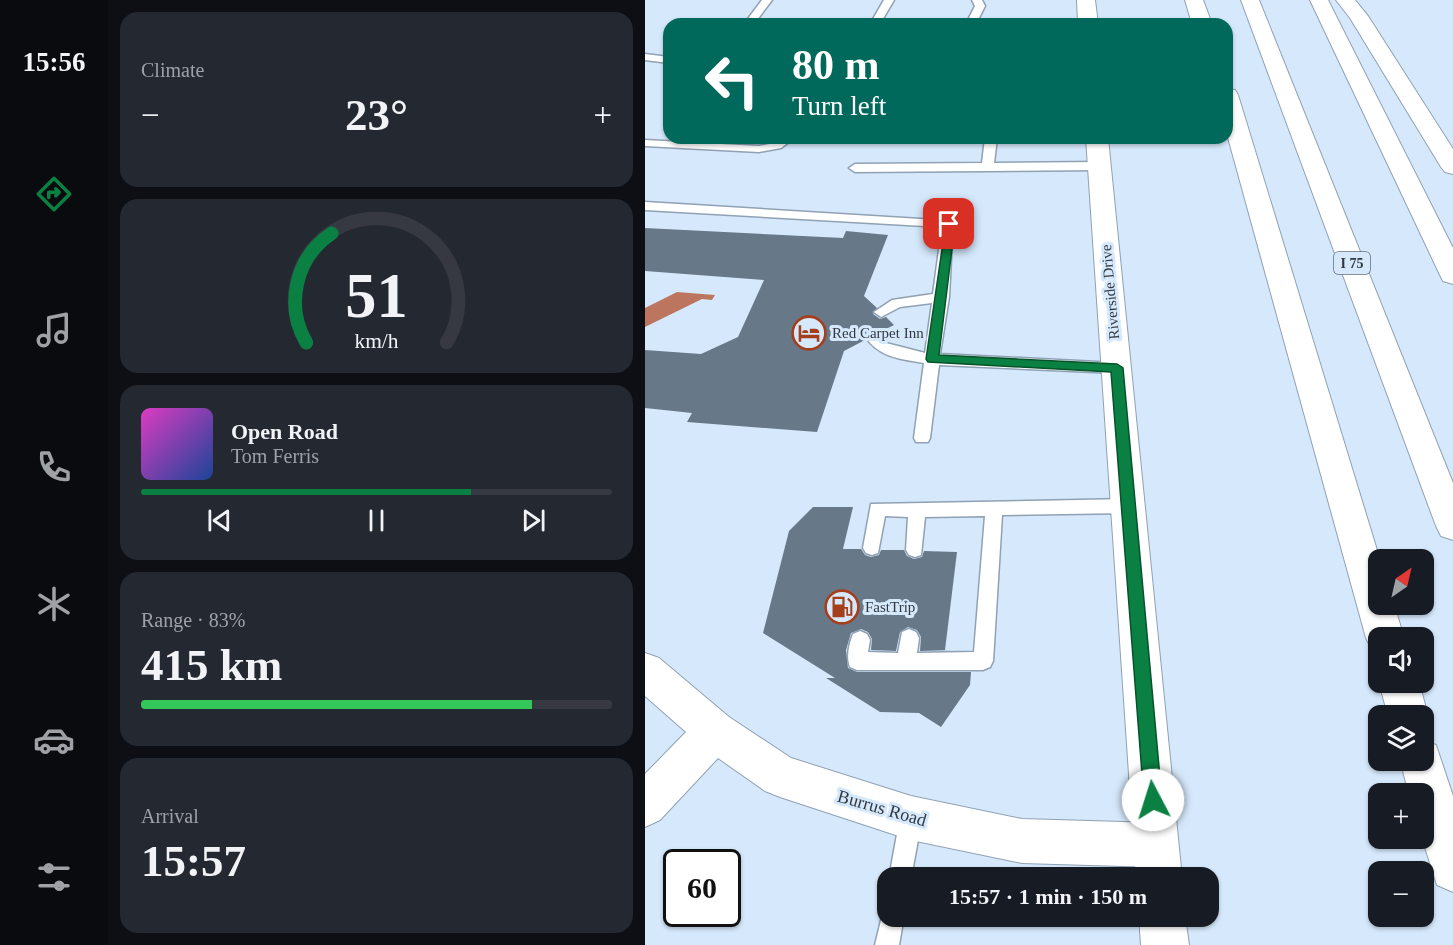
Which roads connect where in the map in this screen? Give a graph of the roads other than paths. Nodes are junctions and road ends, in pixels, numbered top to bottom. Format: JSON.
{"nodes":[{"id":1,"x":767,"y":0,"type":"edge"},
{"id":2,"x":889,"y":0,"type":"edge"},
{"id":3,"x":977,"y":0,"type":"edge"},
{"id":4,"x":1086,"y":0,"type":"edge"},
{"id":5,"x":1194,"y":0,"type":"edge"},
{"id":6,"x":1250,"y":0,"type":"edge"},
{"id":7,"x":1319,"y":0,"type":"edge"},
{"id":8,"x":1345,"y":0,"type":"edge"},
{"id":9,"x":754,"y":18,"type":"edge"},
{"id":10,"x":878,"y":18,"type":"edge"},
{"id":11,"x":974,"y":18,"type":"edge"},
{"id":12,"x":1087,"y":18,"type":"edge"},
{"id":13,"x":1200,"y":18,"type":"edge"},
{"id":14,"x":645,"y":57,"type":"edge"},
{"id":15,"x":663,"y":59,"type":"edge"},
{"id":16,"x":1233,"y":116,"type":"edge"},
{"id":17,"x":645,"y":143,"type":"edge"},
{"id":18,"x":663,"y":144,"type":"edge"},
{"id":19,"x":664,"y":144,"type":"edge"},
{"id":20,"x":780,"y":144,"type":"edge"},
{"id":21,"x":990,"y":144,"type":"edge"},
{"id":22,"x":1098,"y":152,"type":"edge"},
{"id":23,"x":988,"y":165,"type":"junction"},
{"id":24,"x":1453,"y":167,"type":"edge"},
{"id":25,"x":855,"y":168,"type":"dead end"},
{"id":26,"x":645,"y":206,"type":"edge"},
{"id":27,"x":1453,"y":275,"type":"edge"},
{"id":28,"x":942,"y":297,"type":"junction"},
{"id":29,"x":882,"y":312,"type":"dead end"},
{"id":30,"x":872,"y":336,"type":"dead end"},
{"id":31,"x":932,"y":359,"type":"junction"},
{"id":32,"x":1117,"y":368,"type":"junction"},
{"id":33,"x":922,"y":438,"type":"dead end"},
{"id":34,"x":1129,"y":506,"type":"junction"},
{"id":35,"x":917,"y":510,"type":"junction"},
{"id":36,"x":994,"y":510,"type":"junction"},
{"id":37,"x":1453,"y":526,"type":"edge"},
{"id":38,"x":872,"y":549,"type":"dead end"},
{"id":39,"x":915,"y":550,"type":"dead end"},
{"id":40,"x":1382,"y":627,"type":"edge"},
{"id":41,"x":909,"y":638,"type":"dead end"},
{"id":42,"x":860,"y":640,"type":"dead end"},
{"id":43,"x":907,"y":662,"type":"junction"},
{"id":44,"x":645,"y":670,"type":"edge"},
{"id":45,"x":715,"y":731,"type":"junction"},
{"id":46,"x":1424,"y":771,"type":"edge"},
{"id":47,"x":645,"y":805,"type":"edge"},
{"id":48,"x":911,"y":818,"type":"junction"},
{"id":49,"x":1158,"y":861,"type":"edge"},
{"id":50,"x":902,"y":867,"type":"edge"},
{"id":51,"x":1453,"y":869,"type":"edge"},
{"id":52,"x":890,"y":927,"type":"edge"},
{"id":53,"x":1163,"y":927,"type":"edge"},
{"id":54,"x":887,"y":945,"type":"edge"},
{"id":55,"x":1165,"y":945,"type":"edge"}],
"edges":[{"from":1,"to":9,"type":"lane"},
{"from":2,"to":10,"type":"lane"},
{"from":3,"to":11,"type":"lane"},
{"from":4,"to":12,"type":"main road"},
{"from":5,"to":13,"type":"main road"},
{"from":6,"to":37,"type":"main road","number":"I 75"},
{"from":7,"to":27,"type":"main road"},
{"from":8,"to":24,"type":"main road"},
{"from":14,"to":15,"type":"lane"},
{"from":16,"to":40,"type":"main road"},
{"from":17,"to":18,"type":"lane"},
{"from":19,"to":20,"type":"lane"},
{"from":21,"to":23,"type":"lane"},
{"from":22,"to":23,"type":"lane"},
{"from":22,"to":32,"type":"main road","name":"Riverside Drive"},
{"from":23,"to":25,"type":"lane"},
{"from":26,"to":28,"type":"lane"},
{"from":28,"to":29,"type":"lane"},
{"from":28,"to":31,"type":"lane"},
{"from":30,"to":31,"type":"lane"},
{"from":31,"to":32,"type":"lane"},
{"from":31,"to":33,"type":"lane"},
{"from":32,"to":34,"type":"main road","name":"Riverside Drive"},
{"from":34,"to":36,"type":"lane"},
{"from":34,"to":49,"type":"main road","name":"Riverside Drive"},
{"from":35,"to":36,"type":"lane"},
{"from":35,"to":38,"type":"lane"},
{"from":35,"to":39,"type":"lane"},
{"from":36,"to":43,"type":"lane"},
{"from":41,"to":43,"type":"lane"},
{"from":42,"to":43,"type":"lane"},
{"from":44,"to":45,"type":"main road","name":"Burrus Road"},
{"from":45,"to":47,"type":"main road"},
{"from":45,"to":48,"type":"main road","name":"Burrus Road"},
{"from":46,"to":51,"type":"main road"},
{"from":48,"to":49,"type":"main road","name":"Burrus Road"},
{"from":48,"to":50,"type":"lane"},
{"from":52,"to":54,"type":"lane"},
{"from":53,"to":55,"type":"main road"}]}
